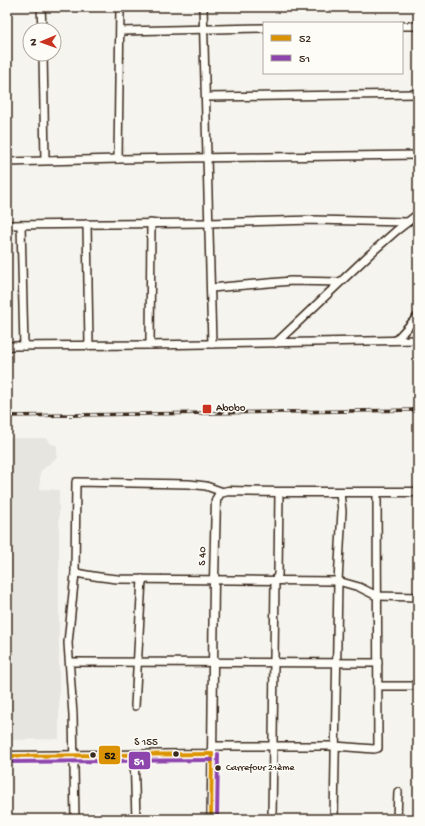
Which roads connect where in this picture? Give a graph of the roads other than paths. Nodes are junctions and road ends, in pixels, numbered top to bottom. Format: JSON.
{"nodes":[{"id":1,"x":42,"y":7,"type":"edge"},
{"id":2,"x":120,"y":7,"type":"edge"},
{"id":3,"x":203,"y":7,"type":"edge"},
{"id":4,"x":42,"y":22,"type":"edge"},
{"id":5,"x":403,"y":26,"type":"edge"},
{"id":6,"x":418,"y":26,"type":"edge"},
{"id":7,"x":263,"y":28,"type":"edge"},
{"id":8,"x":204,"y":29,"type":"junction"},
{"id":9,"x":121,"y":31,"type":"junction"},
{"id":10,"x":43,"y":62,"type":"edge"},
{"id":11,"x":418,"y":94,"type":"edge"},
{"id":12,"x":206,"y":97,"type":"junction"},
{"id":13,"x":418,"y":155,"type":"edge"},
{"id":14,"x":207,"y":158,"type":"junction"},
{"id":15,"x":118,"y":159,"type":"junction"},
{"id":16,"x":45,"y":160,"type":"junction"},
{"id":17,"x":7,"y":162,"type":"edge"},
{"id":18,"x":418,"y":215,"type":"edge"},
{"id":19,"x":407,"y":222,"type":"junction"},
{"id":20,"x":151,"y":223,"type":"junction"},
{"id":21,"x":208,"y":223,"type":"junction"},
{"id":22,"x":87,"y":224,"type":"junction"},
{"id":23,"x":7,"y":225,"type":"edge"},
{"id":24,"x":21,"y":225,"type":"junction"},
{"id":25,"x":340,"y":282,"type":"junction"},
{"id":26,"x":211,"y":288,"type":"junction"},
{"id":27,"x":418,"y":316,"type":"edge"},
{"id":28,"x":396,"y":340,"type":"junction"},
{"id":29,"x":418,"y":340,"type":"edge"},
{"id":30,"x":276,"y":343,"type":"junction"},
{"id":31,"x":212,"y":344,"type":"junction"},
{"id":32,"x":89,"y":345,"type":"junction"},
{"id":33,"x":150,"y":345,"type":"junction"},
{"id":34,"x":7,"y":346,"type":"edge"},
{"id":35,"x":24,"y":346,"type":"junction"},
{"id":36,"x":223,"y":492,"type":"junction"},
{"id":37,"x":279,"y":492,"type":"junction"},
{"id":38,"x":377,"y":492,"type":"junction"},
{"id":39,"x":418,"y":492,"type":"edge"},
{"id":40,"x":340,"y":493,"type":"junction"},
{"id":41,"x":75,"y":573,"type":"junction"},
{"id":42,"x":142,"y":579,"type":"junction"},
{"id":43,"x":214,"y":580,"type":"junction"},
{"id":44,"x":275,"y":580,"type":"junction"},
{"id":45,"x":338,"y":581,"type":"junction"},
{"id":46,"x":377,"y":596,"type":"junction"},
{"id":47,"x":418,"y":597,"type":"edge"},
{"id":48,"x":70,"y":662,"type":"junction"},
{"id":49,"x":137,"y":662,"type":"junction"},
{"id":50,"x":213,"y":663,"type":"junction"},
{"id":51,"x":273,"y":663,"type":"junction"},
{"id":52,"x":337,"y":663,"type":"junction"},
{"id":53,"x":378,"y":663,"type":"junction"},
{"id":54,"x":378,"y":686,"type":"junction"},
{"id":55,"x":418,"y":686,"type":"edge"},
{"id":56,"x":135,"y":706,"type":"dead end"},
{"id":57,"x":272,"y":746,"type":"junction"},
{"id":58,"x":335,"y":746,"type":"junction"},
{"id":59,"x":212,"y":750,"type":"junction"},
{"id":60,"x":134,"y":754,"type":"junction"},
{"id":61,"x":74,"y":755,"type":"junction"},
{"id":62,"x":7,"y":756,"type":"edge"},
{"id":63,"x":398,"y":792,"type":"dead end"},
{"id":64,"x":74,"y":819,"type":"edge"},
{"id":65,"x":136,"y":819,"type":"edge"},
{"id":66,"x":211,"y":819,"type":"edge"},
{"id":67,"x":272,"y":819,"type":"edge"},
{"id":68,"x":334,"y":819,"type":"edge"},
{"id":69,"x":397,"y":819,"type":"edge"}],
"edges":[{"from":1,"to":4,"type":"street"},
{"from":2,"to":9,"type":"street"},
{"from":3,"to":8,"type":"street"},
{"from":5,"to":6,"type":"street"},
{"from":7,"to":8,"type":"street"},
{"from":8,"to":9,"type":"street"},
{"from":8,"to":12,"type":"street"},
{"from":9,"to":15,"type":"street"},
{"from":10,"to":16,"type":"street"},
{"from":11,"to":12,"type":"street"},
{"from":12,"to":14,"type":"street"},
{"from":13,"to":14,"type":"street"},
{"from":14,"to":15,"type":"street"},
{"from":14,"to":21,"type":"street"},
{"from":15,"to":16,"type":"street"},
{"from":16,"to":17,"type":"street"},
{"from":18,"to":19,"type":"street"},
{"from":19,"to":21,"type":"street"},
{"from":19,"to":25,"type":"street"},
{"from":20,"to":21,"type":"street"},
{"from":20,"to":22,"type":"street"},
{"from":20,"to":33,"type":"street"},
{"from":21,"to":26,"type":"street"},
{"from":22,"to":24,"type":"street"},
{"from":22,"to":32,"type":"street"},
{"from":23,"to":24,"type":"street"},
{"from":24,"to":35,"type":"street"},
{"from":25,"to":26,"type":"street"},
{"from":25,"to":30,"type":"street"},
{"from":26,"to":31,"type":"street"},
{"from":27,"to":28,"type":"street"},
{"from":28,"to":29,"type":"street"},
{"from":28,"to":30,"type":"street"},
{"from":30,"to":31,"type":"street"},
{"from":31,"to":33,"type":"street"},
{"from":32,"to":33,"type":"street"},
{"from":32,"to":35,"type":"street"},
{"from":34,"to":35,"type":"street"},
{"from":36,"to":37,"type":"street"},
{"from":36,"to":41,"type":"street"},
{"from":36,"to":43,"type":"street","name":"S 40"},
{"from":37,"to":40,"type":"street"},
{"from":37,"to":44,"type":"street"},
{"from":38,"to":39,"type":"street"},
{"from":38,"to":40,"type":"street"},
{"from":38,"to":46,"type":"street"},
{"from":40,"to":45,"type":"street"},
{"from":41,"to":42,"type":"street"},
{"from":41,"to":48,"type":"street"},
{"from":42,"to":43,"type":"street"},
{"from":42,"to":49,"type":"street"},
{"from":43,"to":44,"type":"street"},
{"from":43,"to":50,"type":"street","name":"S 40"},
{"from":44,"to":45,"type":"street"},
{"from":44,"to":51,"type":"street"},
{"from":45,"to":46,"type":"street"},
{"from":45,"to":52,"type":"street"},
{"from":46,"to":47,"type":"street"},
{"from":46,"to":53,"type":"street"},
{"from":48,"to":49,"type":"street"},
{"from":48,"to":61,"type":"street"},
{"from":49,"to":50,"type":"street"},
{"from":49,"to":56,"type":"street"},
{"from":50,"to":51,"type":"street"},
{"from":50,"to":59,"type":"street","name":"S 40"},
{"from":51,"to":52,"type":"street"},
{"from":51,"to":57,"type":"street"},
{"from":52,"to":53,"type":"street"},
{"from":52,"to":58,"type":"street"},
{"from":53,"to":54,"type":"street"},
{"from":54,"to":55,"type":"street"},
{"from":54,"to":58,"type":"street"},
{"from":57,"to":58,"type":"street"},
{"from":57,"to":59,"type":"street"},
{"from":57,"to":67,"type":"street"},
{"from":58,"to":68,"type":"street"},
{"from":59,"to":60,"type":"street","name":"S 155"},
{"from":59,"to":66,"type":"street","name":"S 40"},
{"from":60,"to":61,"type":"street","name":"S 155"},
{"from":60,"to":65,"type":"street"},
{"from":61,"to":62,"type":"street","name":"S 155"},
{"from":61,"to":64,"type":"street"},
{"from":63,"to":69,"type":"street"}]}
